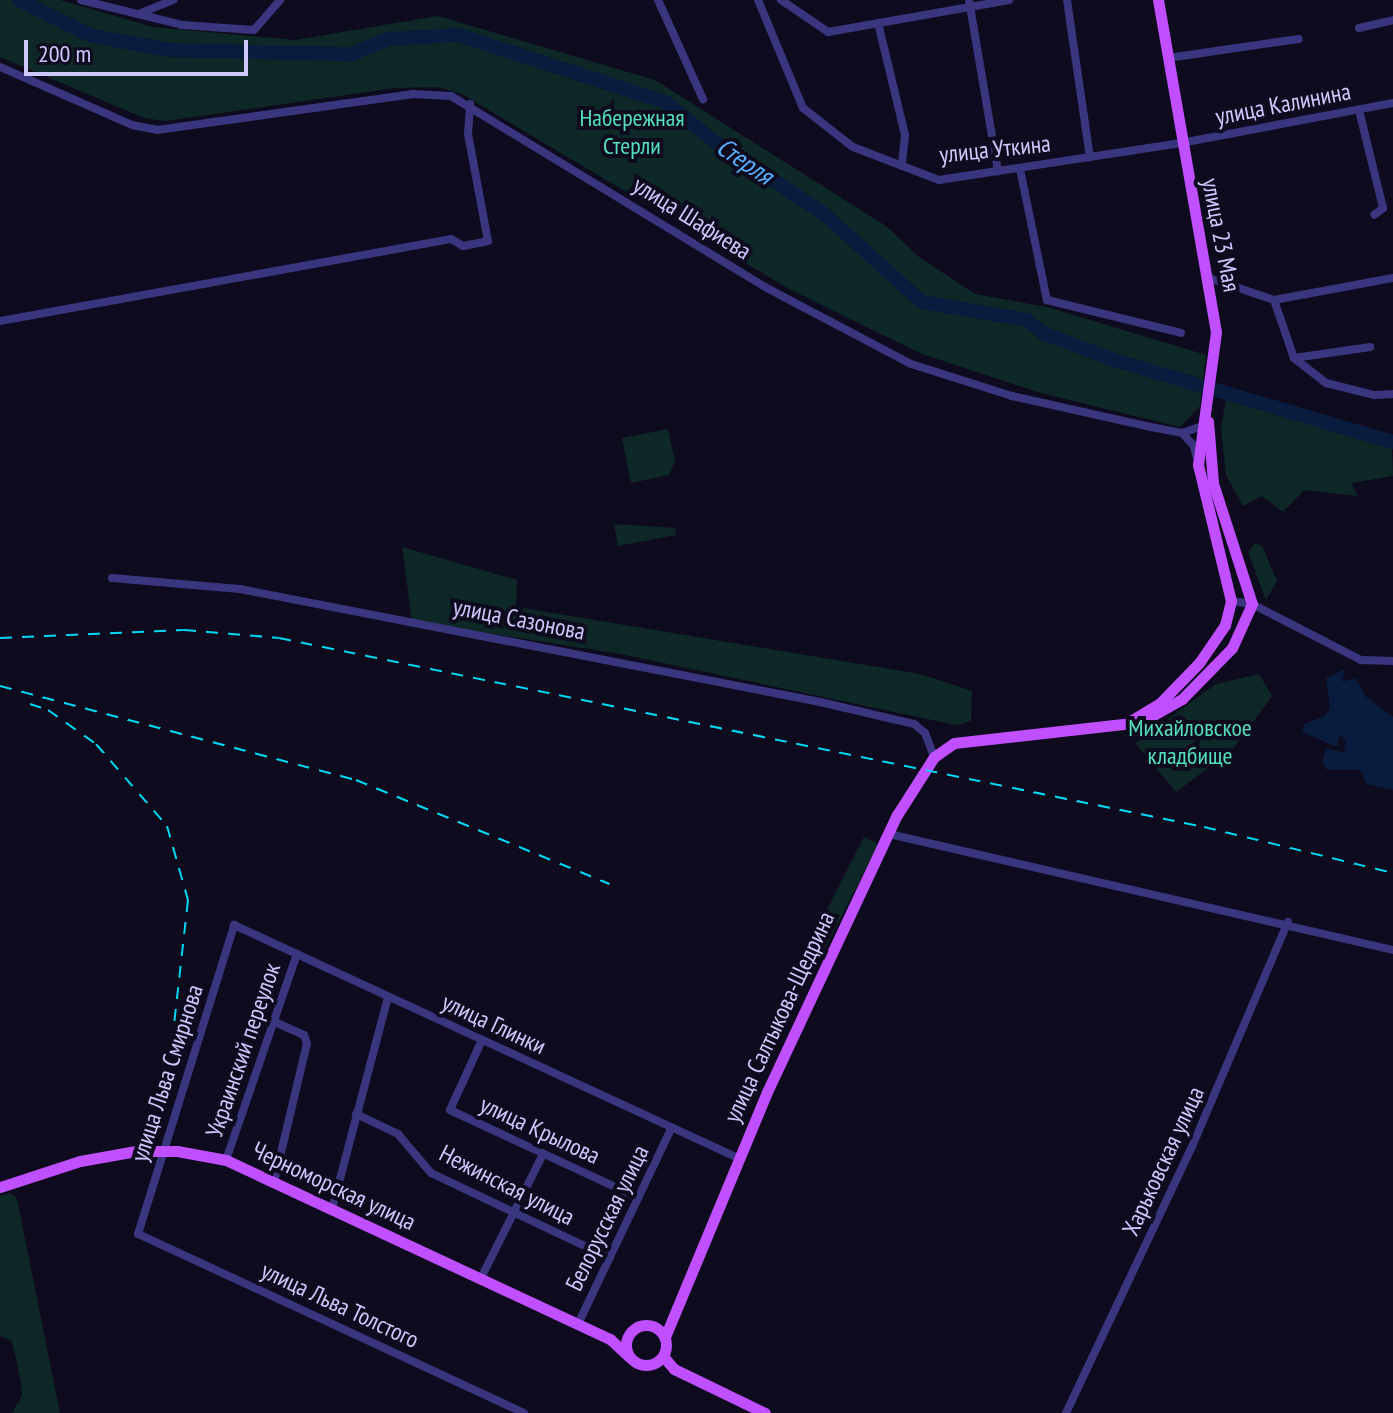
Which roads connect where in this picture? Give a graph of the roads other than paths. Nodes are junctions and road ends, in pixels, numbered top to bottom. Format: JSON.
{"nodes":[{"id":1,"x":81,"y":0,"type":"edge"},
{"id":2,"x":173,"y":0,"type":"edge"},
{"id":3,"x":280,"y":0,"type":"edge"},
{"id":4,"x":658,"y":0,"type":"edge"},
{"id":5,"x":758,"y":0,"type":"edge"},
{"id":6,"x":781,"y":0,"type":"edge"},
{"id":7,"x":1009,"y":0,"type":"edge"},
{"id":8,"x":1067,"y":0,"type":"edge"},
{"id":9,"x":1158,"y":0,"type":"edge"},
{"id":10,"x":970,"y":3,"type":"edge"},
{"id":11,"x":141,"y":13,"type":"junction"},
{"id":12,"x":1393,"y":20,"type":"edge"},
{"id":13,"x":878,"y":23,"type":"junction"},
{"id":14,"x":1359,"y":28,"type":"dead end"},
{"id":15,"x":1299,"y":39,"type":"dead end"},
{"id":16,"x":1168,"y":58,"type":"junction"},
{"id":17,"x":0,"y":67,"type":"edge"},
{"id":18,"x":703,"y":99,"type":"dead end"},
{"id":19,"x":1393,"y":103,"type":"edge"},
{"id":20,"x":470,"y":104,"type":"junction"},
{"id":21,"x":1359,"y":110,"type":"junction"},
{"id":22,"x":1181,"y":143,"type":"junction"},
{"id":23,"x":1090,"y":157,"type":"junction"},
{"id":24,"x":902,"y":166,"type":"junction"},
{"id":25,"x":1020,"y":169,"type":"junction"},
{"id":26,"x":998,"y":172,"type":"junction"},
{"id":27,"x":1374,"y":215,"type":"dead end"},
{"id":28,"x":1206,"y":277,"type":"junction"},
{"id":29,"x":1393,"y":278,"type":"edge"},
{"id":30,"x":1274,"y":300,"type":"junction"},
{"id":31,"x":0,"y":321,"type":"edge"},
{"id":32,"x":1181,"y":333,"type":"dead end"},
{"id":33,"x":1370,"y":347,"type":"dead end"},
{"id":34,"x":1294,"y":358,"type":"junction"},
{"id":35,"x":1393,"y":394,"type":"edge"},
{"id":36,"x":1208,"y":421,"type":"junction"},
{"id":37,"x":1182,"y":433,"type":"junction"},
{"id":38,"x":1198,"y":465,"type":"junction"},
{"id":39,"x":1208,"y":486,"type":"junction"},
{"id":40,"x":112,"y":578,"type":"dead end"},
{"id":41,"x":1231,"y":601,"type":"junction"},
{"id":42,"x":1252,"y":604,"type":"junction"},
{"id":43,"x":1393,"y":661,"type":"edge"},
{"id":44,"x":1121,"y":726,"type":"junction"},
{"id":45,"x":934,"y":757,"type":"junction"},
{"id":46,"x":889,"y":834,"type":"junction"},
{"id":47,"x":1288,"y":922,"type":"junction"},
{"id":48,"x":234,"y":925,"type":"joint"},
{"id":49,"x":1393,"y":950,"type":"edge"},
{"id":50,"x":297,"y":954,"type":"junction"},
{"id":51,"x":388,"y":997,"type":"junction"},
{"id":52,"x":275,"y":1022,"type":"junction"},
{"id":53,"x":482,"y":1040,"type":"junction"},
{"id":54,"x":356,"y":1114,"type":"junction"},
{"id":55,"x":671,"y":1129,"type":"junction"},
{"id":56,"x":161,"y":1151,"type":"junction"},
{"id":57,"x":543,"y":1154,"type":"junction"},
{"id":58,"x":738,"y":1158,"type":"junction"},
{"id":59,"x":226,"y":1160,"type":"junction"},
{"id":60,"x":274,"y":1182,"type":"junction"},
{"id":61,"x":0,"y":1187,"type":"edge"},
{"id":62,"x":639,"y":1198,"type":"junction"},
{"id":63,"x":332,"y":1209,"type":"junction"},
{"id":64,"x":513,"y":1213,"type":"junction"},
{"id":65,"x":138,"y":1234,"type":"joint"},
{"id":66,"x":610,"y":1258,"type":"junction"},
{"id":67,"x":481,"y":1278,"type":"junction"},
{"id":68,"x":669,"y":1317,"type":"junction"},
{"id":69,"x":578,"y":1324,"type":"junction"},
{"id":70,"x":652,"y":1326,"type":"junction"},
{"id":71,"x":630,"y":1333,"type":"junction"},
{"id":72,"x":665,"y":1337,"type":"junction"},
{"id":73,"x":610,"y":1339,"type":"junction"},
{"id":74,"x":663,"y":1356,"type":"junction"},
{"id":75,"x":629,"y":1357,"type":"junction"},
{"id":76,"x":646,"y":1366,"type":"junction"},
{"id":77,"x":674,"y":1369,"type":"junction"},
{"id":78,"x":524,"y":1413,"type":"edge"},
{"id":79,"x":765,"y":1413,"type":"edge"},
{"id":80,"x":1066,"y":1413,"type":"edge"}],
"edges":[{"from":1,"to":11,"type":"street"},
{"from":2,"to":11,"type":"street"},
{"from":3,"to":11,"type":"street"},
{"from":4,"to":18,"type":"street"},
{"from":5,"to":24,"type":"street","name":"улица Уткина"},
{"from":6,"to":13,"type":"street"},
{"from":7,"to":10,"type":"street"},
{"from":8,"to":23,"type":"street"},
{"from":9,"to":16,"type":"main road","name":"улица 23 Мая"},
{"from":10,"to":13,"type":"street"},
{"from":10,"to":26,"type":"street"},
{"from":12,"to":14,"type":"street"},
{"from":13,"to":24,"type":"street"},
{"from":15,"to":16,"type":"street"},
{"from":16,"to":22,"type":"main road","name":"улица 23 Мая"},
{"from":17,"to":20,"type":"street","name":"улица Шафиева"},
{"from":19,"to":21,"type":"street","name":"улица Калинина"},
{"from":20,"to":31,"type":"street"},
{"from":20,"to":37,"type":"street","name":"улица Шафиева"},
{"from":21,"to":22,"type":"street","name":"улица Калинина"},
{"from":21,"to":27,"type":"street"},
{"from":22,"to":23,"type":"street","name":"улица Уткина"},
{"from":22,"to":28,"type":"main road","name":"улица 23 Мая"},
{"from":23,"to":25,"type":"street","name":"улица Уткина"},
{"from":24,"to":26,"type":"street","name":"улица Уткина"},
{"from":25,"to":26,"type":"street","name":"улица Уткина"},
{"from":25,"to":32,"type":"street"},
{"from":28,"to":30,"type":"street"},
{"from":28,"to":36,"type":"main road","name":"улица 23 Мая"},
{"from":29,"to":30,"type":"street"},
{"from":30,"to":34,"type":"street"},
{"from":33,"to":34,"type":"street"},
{"from":34,"to":35,"type":"street"},
{"from":36,"to":37,"type":"street"},
{"from":36,"to":38,"type":"main road"},
{"from":36,"to":39,"type":"main road"},
{"from":37,"to":38,"type":"street"},
{"from":38,"to":39,"type":"main road"},
{"from":39,"to":41,"type":"main road"},
{"from":39,"to":42,"type":"main road"},
{"from":40,"to":45,"type":"street","name":"улица Сазонова"},
{"from":41,"to":42,"type":"street"},
{"from":41,"to":44,"type":"main road"},
{"from":42,"to":43,"type":"street"},
{"from":42,"to":44,"type":"main road"},
{"from":44,"to":45,"type":"main road"},
{"from":45,"to":46,"type":"main road","name":"улица Салтыкова-Щедрина"},
{"from":46,"to":47,"type":"street"},
{"from":46,"to":58,"type":"main road","name":"улица Салтыкова-Щедрина"},
{"from":47,"to":49,"type":"street"},
{"from":47,"to":80,"type":"street","name":"Харьковская улица"},
{"from":48,"to":50,"type":"street","name":"улица Глинки"},
{"from":48,"to":56,"type":"street","name":"улица Льва Смирнова"},
{"from":50,"to":51,"type":"street","name":"улица Глинки"},
{"from":50,"to":52,"type":"street","name":"Украинский переулок"},
{"from":51,"to":53,"type":"street","name":"улица Глинки"},
{"from":51,"to":54,"type":"street"},
{"from":52,"to":59,"type":"street","name":"Украинский переулок"},
{"from":52,"to":60,"type":"street"},
{"from":53,"to":55,"type":"street","name":"улица Глинки"},
{"from":53,"to":57,"type":"street","name":"улица Крылова"},
{"from":54,"to":63,"type":"street"},
{"from":54,"to":64,"type":"street","name":"Нежинская улица"},
{"from":55,"to":58,"type":"street","name":"улица Глинки"},
{"from":55,"to":62,"type":"street","name":"Белорусская улица"},
{"from":56,"to":59,"type":"main road","name":"Черноморская улица"},
{"from":56,"to":61,"type":"main road","name":"Черноморская улица"},
{"from":56,"to":65,"type":"street","name":"улица Льва Смирнова"},
{"from":57,"to":62,"type":"street","name":"улица Крылова"},
{"from":57,"to":64,"type":"street"},
{"from":58,"to":68,"type":"main road","name":"улица Салтыкова-Щедрина"},
{"from":59,"to":60,"type":"main road","name":"Черноморская улица"},
{"from":60,"to":63,"type":"main road","name":"Черноморская улица"},
{"from":62,"to":66,"type":"street","name":"Белорусская улица"},
{"from":63,"to":67,"type":"main road","name":"Черноморская улица"},
{"from":64,"to":66,"type":"street","name":"Нежинская улица"},
{"from":64,"to":67,"type":"street"},
{"from":65,"to":78,"type":"street","name":"улица Льва Толстого"},
{"from":66,"to":69,"type":"street","name":"Белорусская улица"},
{"from":67,"to":69,"type":"main road","name":"Черноморская улица"},
{"from":68,"to":70,"type":"main road"},
{"from":68,"to":72,"type":"main road","name":"улица Салтыкова-Щедрина"},
{"from":69,"to":73,"type":"main road","name":"Черноморская улица"},
{"from":70,"to":71,"type":"main road"},
{"from":70,"to":72,"type":"main road"},
{"from":71,"to":73,"type":"main road"},
{"from":71,"to":75,"type":"main road"},
{"from":72,"to":74,"type":"main road"},
{"from":73,"to":75,"type":"main road","name":"Черноморская улица"},
{"from":74,"to":76,"type":"main road"},
{"from":74,"to":77,"type":"main road"},
{"from":75,"to":76,"type":"main road"},
{"from":76,"to":77,"type":"main road"},
{"from":77,"to":79,"type":"main road"}]}
